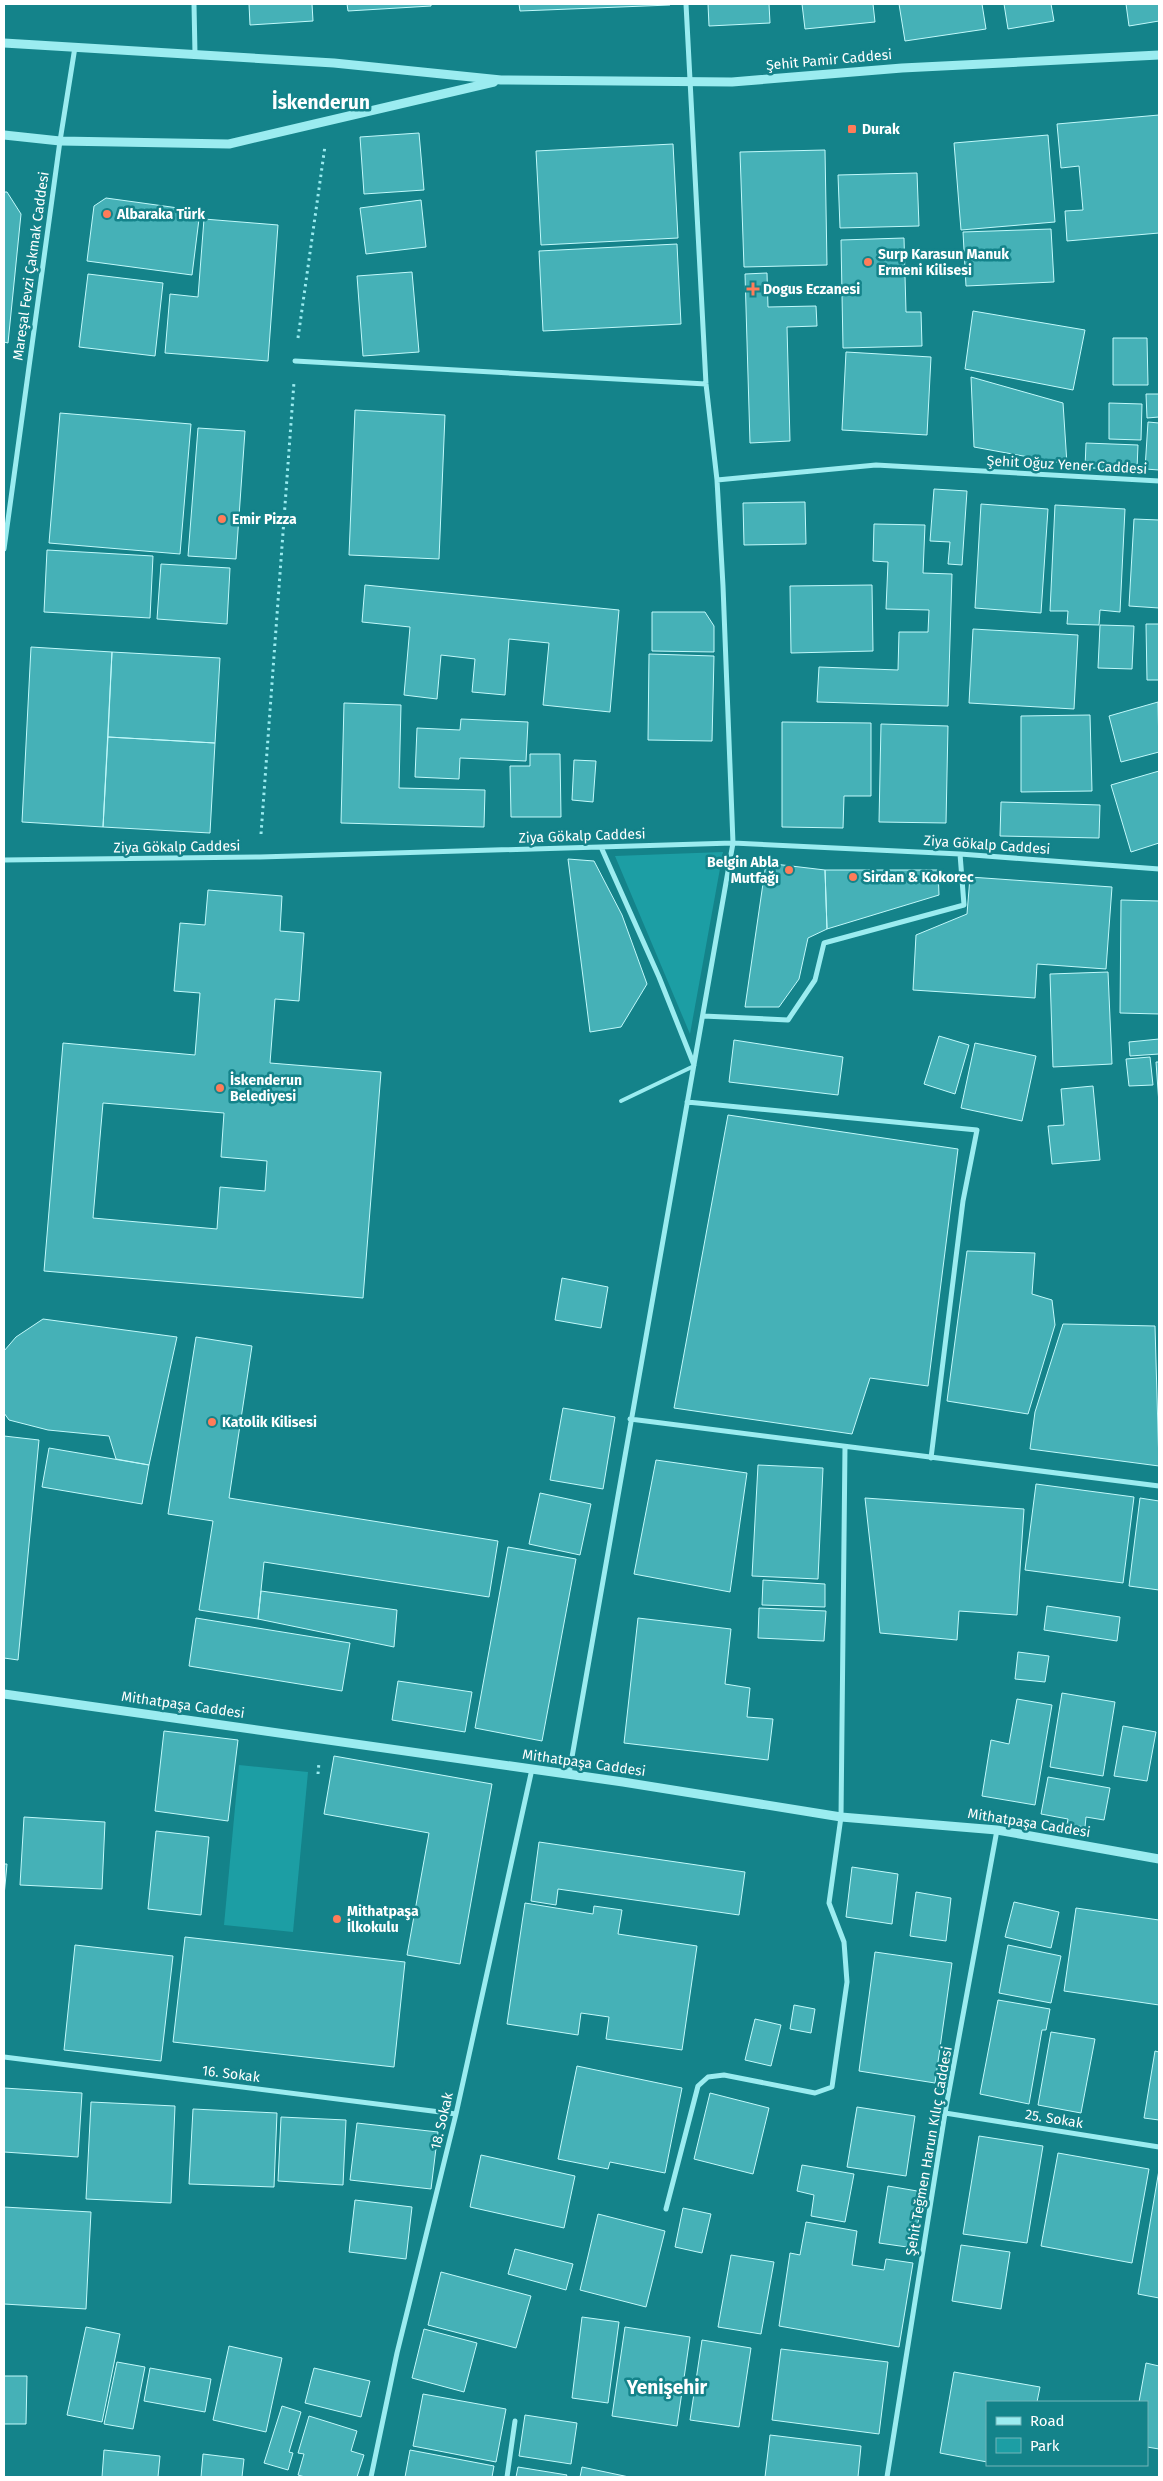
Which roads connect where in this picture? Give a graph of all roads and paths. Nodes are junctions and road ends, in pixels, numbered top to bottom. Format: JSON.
{"nodes":[{"id":1,"x":194,"y":4,"type":"edge"},
{"id":2,"x":686,"y":4,"type":"edge"},
{"id":3,"x":4,"y":43,"type":"edge"},
{"id":4,"x":76,"y":46,"type":"junction"},
{"id":5,"x":195,"y":54,"type":"junction"},
{"id":6,"x":1159,"y":55,"type":"edge"},
{"id":7,"x":501,"y":80,"type":"junction"},
{"id":8,"x":691,"y":82,"type":"junction"},
{"id":9,"x":328,"y":121,"type":"junction"},
{"id":10,"x":4,"y":135,"type":"edge"},
{"id":11,"x":60,"y":141,"type":"junction"},
{"id":12,"x":295,"y":361,"type":"junction"},
{"id":13,"x":706,"y":384,"type":"junction"},
{"id":14,"x":717,"y":480,"type":"junction"},
{"id":15,"x":1159,"y":481,"type":"edge"},
{"id":16,"x":4,"y":549,"type":"edge"},
{"id":17,"x":733,"y":843,"type":"junction"},
{"id":18,"x":601,"y":847,"type":"junction"},
{"id":19,"x":960,"y":854,"type":"junction"},
{"id":20,"x":260,"y":858,"type":"junction"},
{"id":21,"x":4,"y":860,"type":"edge"},
{"id":22,"x":1159,"y":869,"type":"edge"},
{"id":23,"x":703,"y":1016,"type":"junction"},
{"id":24,"x":694,"y":1066,"type":"junction"},
{"id":25,"x":620,"y":1101,"type":"dead end"},
{"id":26,"x":687,"y":1102,"type":"junction"},
{"id":27,"x":630,"y":1419,"type":"junction"},
{"id":28,"x":845,"y":1447,"type":"junction"},
{"id":29,"x":931,"y":1458,"type":"junction"},
{"id":30,"x":1159,"y":1486,"type":"edge"},
{"id":31,"x":4,"y":1694,"type":"edge"},
{"id":32,"x":532,"y":1769,"type":"junction"},
{"id":33,"x":569,"y":1774,"type":"junction"},
{"id":34,"x":841,"y":1817,"type":"junction"},
{"id":35,"x":997,"y":1830,"type":"junction"},
{"id":36,"x":1159,"y":1859,"type":"edge"},
{"id":37,"x":4,"y":2057,"type":"edge"},
{"id":38,"x":945,"y":2113,"type":"junction"},
{"id":39,"x":456,"y":2114,"type":"junction"},
{"id":40,"x":1159,"y":2147,"type":"edge"},
{"id":41,"x":666,"y":2209,"type":"dead end"},
{"id":42,"x":515,"y":2421,"type":"dead end"},
{"id":43,"x":371,"y":2477,"type":"edge"},
{"id":44,"x":507,"y":2477,"type":"edge"},
{"id":45,"x":887,"y":2477,"type":"edge"}],
"edges":[{"from":1,"to":5,"type":"street"},
{"from":2,"to":8,"type":"street"},
{"from":3,"to":4,"type":"street"},
{"from":4,"to":5,"type":"street"},
{"from":4,"to":11,"type":"street","name":"Mareşal Fevzi Çakmak Caddesi"},
{"from":5,"to":7,"type":"street"},
{"from":6,"to":8,"type":"street","name":"Şehit Pamir Caddesi"},
{"from":7,"to":8,"type":"street","name":"Şehit Pamir Caddesi"},
{"from":7,"to":9,"type":"street"},
{"from":8,"to":13,"type":"street"},
{"from":9,"to":11,"type":"street"},
{"from":9,"to":12,"type":"path"},
{"from":10,"to":11,"type":"street"},
{"from":11,"to":16,"type":"street","name":"Mareşal Fevzi Çakmak Caddesi"},
{"from":12,"to":13,"type":"street"},
{"from":12,"to":20,"type":"path"},
{"from":13,"to":14,"type":"street"},
{"from":14,"to":15,"type":"street","name":"Şehit Oğuz Yener Caddesi"},
{"from":14,"to":17,"type":"street"},
{"from":17,"to":18,"type":"street","name":"Ziya Gökalp Caddesi"},
{"from":17,"to":19,"type":"street","name":"Ziya Gökalp Caddesi"},
{"from":17,"to":23,"type":"street"},
{"from":18,"to":20,"type":"street","name":"Ziya Gökalp Caddesi"},
{"from":18,"to":24,"type":"street"},
{"from":19,"to":22,"type":"street","name":"Ziya Gökalp Caddesi"},
{"from":19,"to":23,"type":"street"},
{"from":20,"to":21,"type":"street","name":"Ziya Gökalp Caddesi"},
{"from":23,"to":24,"type":"street"},
{"from":24,"to":25,"type":"lane"},
{"from":24,"to":26,"type":"street"},
{"from":26,"to":27,"type":"street"},
{"from":26,"to":29,"type":"street"},
{"from":27,"to":28,"type":"street"},
{"from":27,"to":33,"type":"street"},
{"from":28,"to":29,"type":"street"},
{"from":28,"to":34,"type":"street"},
{"from":29,"to":30,"type":"street"},
{"from":31,"to":32,"type":"street","name":"Mithatpaşa Caddesi"},
{"from":32,"to":33,"type":"street","name":"Mithatpaşa Caddesi"},
{"from":32,"to":39,"type":"street","name":"18. Sokak"},
{"from":33,"to":34,"type":"street","name":"Mithatpaşa Caddesi"},
{"from":34,"to":35,"type":"street","name":"Mithatpaşa Caddesi"},
{"from":34,"to":41,"type":"street"},
{"from":35,"to":36,"type":"street","name":"Mithatpaşa Caddesi"},
{"from":35,"to":38,"type":"street","name":"Şehit Teğmen Harun Kılıç Caddesi"},
{"from":37,"to":39,"type":"street","name":"16. Sokak"},
{"from":38,"to":40,"type":"street","name":"25. Sokak"},
{"from":38,"to":45,"type":"street","name":"Şehit Teğmen Harun Kılıç Caddesi"},
{"from":39,"to":43,"type":"street","name":"18. Sokak"},
{"from":42,"to":44,"type":"street"}]}
